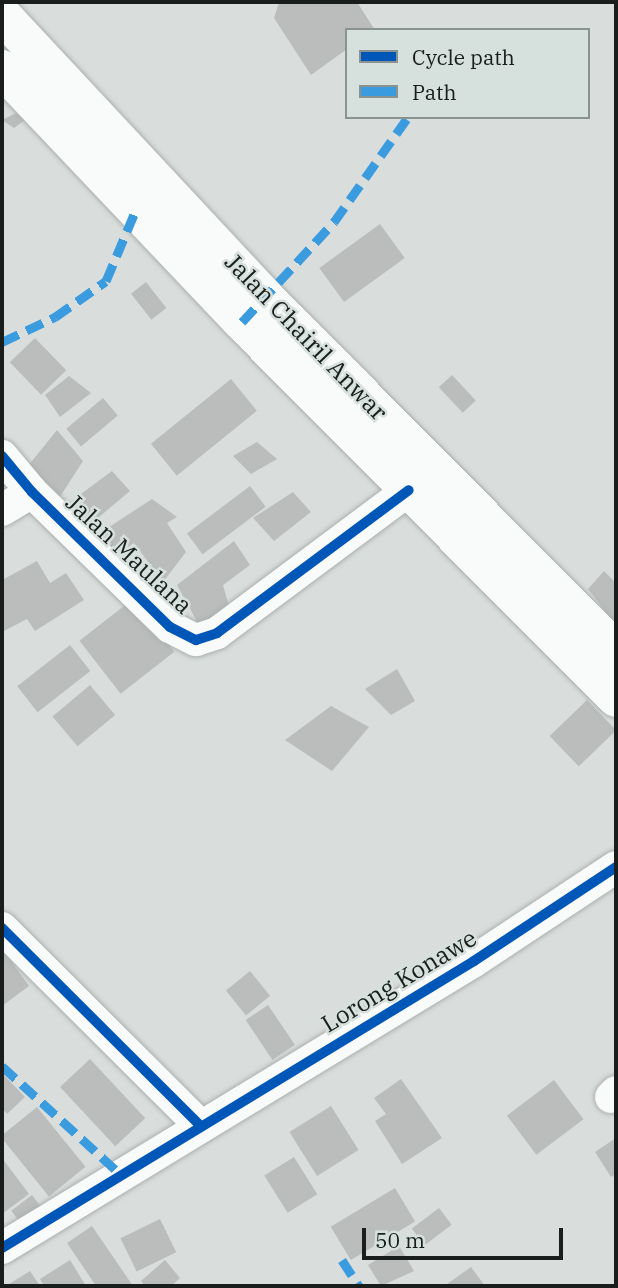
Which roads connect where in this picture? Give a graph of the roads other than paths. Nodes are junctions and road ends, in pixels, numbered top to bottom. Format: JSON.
{"nodes":[{"id":1,"x":2,"y":15,"type":"edge"},
{"id":2,"x":2,"y":69,"type":"edge"},
{"id":3,"x":2,"y":456,"type":"edge"},
{"id":4,"x":409,"y":490,"type":"junction"},
{"id":5,"x":32,"y":492,"type":"junction"},
{"id":6,"x":2,"y":510,"type":"edge"},
{"id":7,"x":616,"y":651,"type":"edge"},
{"id":8,"x":616,"y":698,"type":"edge"},
{"id":9,"x":616,"y":867,"type":"edge"},
{"id":10,"x":2,"y":928,"type":"edge"},
{"id":11,"x":200,"y":1124,"type":"junction"},
{"id":12,"x":2,"y":1248,"type":"edge"}],
"edges":[{"from":1,"to":7,"type":"main road","name":"Jalan Chairil Anwar"},
{"from":2,"to":4,"type":"main road","name":"Jalan Chairil Anwar"},
{"from":3,"to":5,"type":"street","name":"Jalan Maulana"},
{"from":4,"to":5,"type":"street","name":"Jalan Maulana"},
{"from":4,"to":8,"type":"main road","name":"Jalan Chairil Anwar"},
{"from":5,"to":6,"type":"street"},
{"from":9,"to":11,"type":"street","name":"Lorong Konawe"},
{"from":10,"to":11,"type":"street"},
{"from":11,"to":12,"type":"street","name":"Lorong Konawe"}]}
